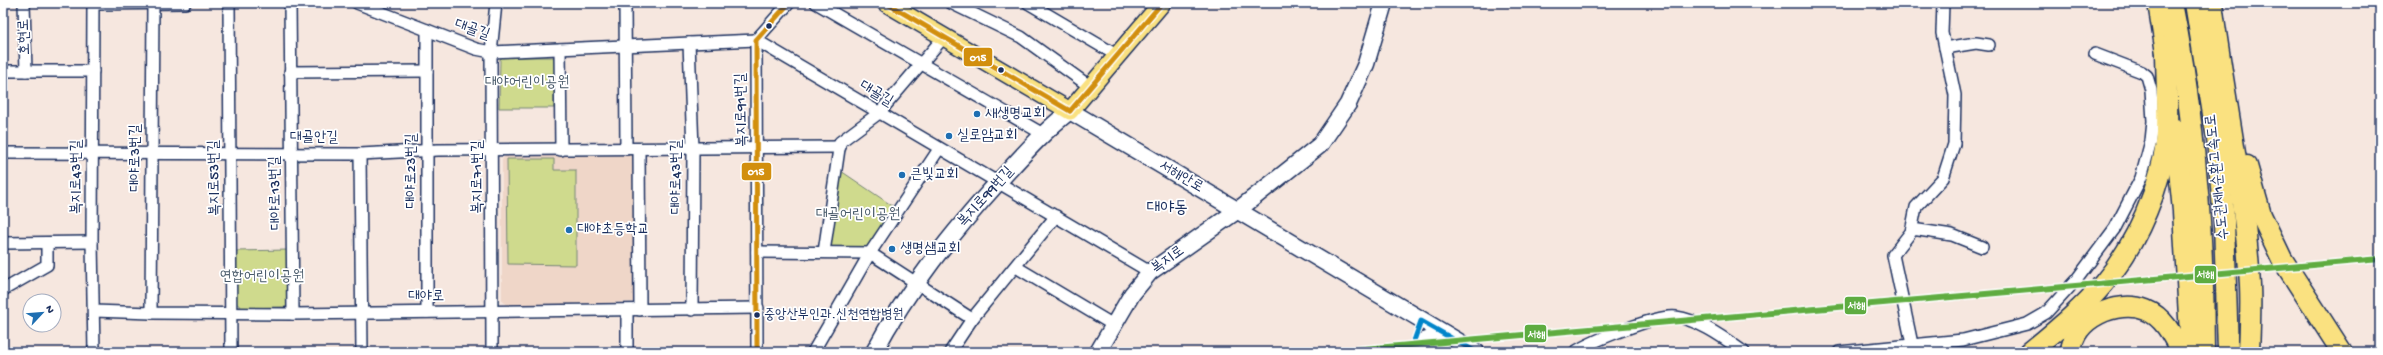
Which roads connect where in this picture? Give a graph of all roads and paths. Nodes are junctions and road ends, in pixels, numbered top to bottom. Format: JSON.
{"nodes":[{"id":1,"x":24,"y":3,"type":"edge"},
{"id":2,"x":93,"y":3,"type":"edge"},
{"id":3,"x":153,"y":3,"type":"edge"},
{"id":4,"x":185,"y":3,"type":"edge"},
{"id":5,"x":229,"y":3,"type":"edge"},
{"id":6,"x":290,"y":3,"type":"edge"},
{"id":7,"x":357,"y":3,"type":"edge"},
{"id":8,"x":496,"y":3,"type":"edge"},
{"id":9,"x":625,"y":3,"type":"edge"},
{"id":10,"x":789,"y":3,"type":"edge"},
{"id":11,"x":816,"y":3,"type":"edge"},
{"id":12,"x":886,"y":3,"type":"edge"},
{"id":13,"x":951,"y":3,"type":"edge"},
{"id":14,"x":1028,"y":3,"type":"edge"},
{"id":15,"x":1162,"y":3,"type":"edge"},
{"id":16,"x":1384,"y":3,"type":"edge"},
{"id":17,"x":1944,"y":3,"type":"edge"},
{"id":18,"x":2158,"y":3,"type":"edge"},
{"id":19,"x":2172,"y":3,"type":"edge"},
{"id":20,"x":2195,"y":3,"type":"edge"},
{"id":21,"x":2212,"y":3,"type":"edge"},
{"id":22,"x":428,"y":30,"type":"junction"},
{"id":23,"x":943,"y":38,"type":"junction"},
{"id":24,"x":756,"y":40,"type":"junction"},
{"id":25,"x":689,"y":43,"type":"junction"},
{"id":26,"x":1989,"y":45,"type":"dead end"},
{"id":27,"x":626,"y":46,"type":"junction"},
{"id":28,"x":2166,"y":46,"type":"junction"},
{"id":29,"x":1945,"y":48,"type":"junction"},
{"id":30,"x":560,"y":50,"type":"junction"},
{"id":31,"x":491,"y":52,"type":"junction"},
{"id":32,"x":2095,"y":54,"type":"dead end"},
{"id":33,"x":1118,"y":56,"type":"junction"},
{"id":34,"x":922,"y":63,"type":"junction"},
{"id":35,"x":3,"y":71,"type":"edge"},
{"id":36,"x":26,"y":71,"type":"junction"},
{"id":37,"x":93,"y":71,"type":"junction"},
{"id":38,"x":427,"y":71,"type":"junction"},
{"id":39,"x":290,"y":72,"type":"junction"},
{"id":40,"x":2222,"y":83,"type":"junction"},
{"id":41,"x":1092,"y":88,"type":"junction"},
{"id":42,"x":1070,"y":111,"type":"junction"},
{"id":43,"x":880,"y":113,"type":"junction"},
{"id":44,"x":1043,"y":134,"type":"junction"},
{"id":45,"x":840,"y":147,"type":"junction"},
{"id":46,"x":757,"y":148,"type":"junction"},
{"id":47,"x":626,"y":149,"type":"junction"},
{"id":48,"x":639,"y":149,"type":"junction"},
{"id":49,"x":693,"y":149,"type":"junction"},
{"id":50,"x":940,"y":149,"type":"junction"},
{"id":51,"x":427,"y":150,"type":"junction"},
{"id":52,"x":493,"y":150,"type":"junction"},
{"id":53,"x":561,"y":150,"type":"junction"},
{"id":54,"x":151,"y":152,"type":"junction"},
{"id":55,"x":230,"y":152,"type":"junction"},
{"id":56,"x":3,"y":153,"type":"edge"},
{"id":57,"x":92,"y":153,"type":"junction"},
{"id":58,"x":290,"y":153,"type":"junction"},
{"id":59,"x":360,"y":154,"type":"junction"},
{"id":60,"x":999,"y":182,"type":"junction"},
{"id":61,"x":1238,"y":210,"type":"junction"},
{"id":62,"x":1056,"y":216,"type":"junction"},
{"id":63,"x":1912,"y":229,"type":"junction"},
{"id":64,"x":92,"y":242,"type":"junction"},
{"id":65,"x":3,"y":243,"type":"edge"},
{"id":66,"x":47,"y":243,"type":"junction"},
{"id":67,"x":1982,"y":247,"type":"dead end"},
{"id":68,"x":757,"y":252,"type":"junction"},
{"id":69,"x":824,"y":252,"type":"junction"},
{"id":70,"x":870,"y":253,"type":"junction"},
{"id":71,"x":1016,"y":267,"type":"junction"},
{"id":72,"x":1150,"y":272,"type":"junction"},
{"id":73,"x":915,"y":283,"type":"junction"},
{"id":74,"x":3,"y":290,"type":"edge"},
{"id":75,"x":758,"y":308,"type":"junction"},
{"id":76,"x":640,"y":310,"type":"junction"},
{"id":77,"x":692,"y":310,"type":"junction"},
{"id":78,"x":94,"y":311,"type":"junction"},
{"id":79,"x":627,"y":311,"type":"junction"},
{"id":80,"x":427,"y":312,"type":"junction"},
{"id":81,"x":492,"y":312,"type":"junction"},
{"id":82,"x":151,"y":313,"type":"junction"},
{"id":83,"x":230,"y":313,"type":"junction"},
{"id":84,"x":363,"y":313,"type":"junction"},
{"id":85,"x":293,"y":314,"type":"junction"},
{"id":86,"x":972,"y":319,"type":"junction"},
{"id":87,"x":1420,"y":321,"type":"junction"},
{"id":88,"x":1115,"y":326,"type":"junction"},
{"id":89,"x":1445,"y":334,"type":"junction"},
{"id":90,"x":1912,"y":344,"type":"junction"},
{"id":91,"x":94,"y":352,"type":"edge"},
{"id":92,"x":231,"y":352,"type":"edge"},
{"id":93,"x":362,"y":352,"type":"edge"},
{"id":94,"x":492,"y":352,"type":"edge"},
{"id":95,"x":627,"y":352,"type":"edge"},
{"id":96,"x":757,"y":352,"type":"edge"},
{"id":97,"x":813,"y":352,"type":"edge"},
{"id":98,"x":874,"y":352,"type":"edge"},
{"id":99,"x":950,"y":352,"type":"edge"},
{"id":100,"x":1098,"y":352,"type":"edge"},
{"id":101,"x":1411,"y":352,"type":"edge"},
{"id":102,"x":1476,"y":352,"type":"edge"},
{"id":103,"x":1576,"y":352,"type":"edge"},
{"id":104,"x":1744,"y":352,"type":"edge"},
{"id":105,"x":1839,"y":352,"type":"edge"},
{"id":106,"x":2030,"y":352,"type":"edge"},
{"id":107,"x":2070,"y":352,"type":"edge"},
{"id":108,"x":2181,"y":352,"type":"edge"},
{"id":109,"x":2191,"y":352,"type":"edge"},
{"id":110,"x":2204,"y":352,"type":"edge"},
{"id":111,"x":2228,"y":352,"type":"edge"},
{"id":112,"x":2249,"y":352,"type":"edge"},
{"id":113,"x":2342,"y":352,"type":"edge"}],
"edges":[{"from":1,"to":36,"type":"street","name":"호현로"},
{"from":2,"to":3,"type":"street"},
{"from":2,"to":37,"type":"street","name":"복지로43번길"},
{"from":3,"to":4,"type":"street"},
{"from":3,"to":54,"type":"street","name":"대야로3번길"},
{"from":5,"to":55,"type":"street","name":"복지로53번길"},
{"from":6,"to":39,"type":"street","name":"대야로13번길"},
{"from":7,"to":22,"type":"street","name":"대골길"},
{"from":8,"to":31,"type":"street","name":"복지로71번길"},
{"from":9,"to":27,"type":"street"},
{"from":10,"to":24,"type":"street"},
{"from":11,"to":34,"type":"street"},
{"from":12,"to":23,"type":"main road","name":"서해안로"},
{"from":13,"to":41,"type":"street"},
{"from":14,"to":33,"type":"street"},
{"from":15,"to":33,"type":"main road"},
{"from":16,"to":61,"type":"street","name":"복지로"},
{"from":17,"to":29,"type":"street"},
{"from":18,"to":28,"type":"highway"},
{"from":19,"to":110,"type":"highway","name":"수도권제1순환고속도로"},
{"from":20,"to":111,"type":"highway","name":"수도권제1순환고속도로"},
{"from":21,"to":40,"type":"highway"},
{"from":22,"to":31,"type":"street","name":"대골길"},
{"from":22,"to":38,"type":"street","name":"대야로23번길"},
{"from":23,"to":34,"type":"street"},
{"from":23,"to":42,"type":"main road","name":"서해안로"},
{"from":24,"to":25,"type":"street","name":"대골길"},
{"from":24,"to":43,"type":"street","name":"대골길"},
{"from":24,"to":46,"type":"street","name":"복지로91번길"},
{"from":25,"to":27,"type":"street","name":"대골길"},
{"from":25,"to":49,"type":"street","name":"대야로43번길"},
{"from":26,"to":29,"type":"street"},
{"from":27,"to":30,"type":"street","name":"대골길"},
{"from":27,"to":47,"type":"street"},
{"from":28,"to":106,"type":"highway"},
{"from":28,"to":109,"type":"highway"},
{"from":29,"to":63,"type":"street"},
{"from":30,"to":31,"type":"street","name":"대골길"},
{"from":30,"to":53,"type":"street"},
{"from":31,"to":52,"type":"street","name":"복지로71번길"},
{"from":32,"to":90,"type":"street"},
{"from":33,"to":41,"type":"main road"},
{"from":34,"to":43,"type":"street"},
{"from":34,"to":44,"type":"street"},
{"from":35,"to":36,"type":"street"},
{"from":36,"to":37,"type":"street"},
{"from":37,"to":57,"type":"street","name":"복지로43번길"},
{"from":38,"to":39,"type":"street"},
{"from":38,"to":51,"type":"street","name":"대야로23번길"},
{"from":39,"to":58,"type":"street","name":"대야로13번길"},
{"from":40,"to":112,"type":"highway"},
{"from":40,"to":113,"type":"highway"},
{"from":41,"to":42,"type":"main road"},
{"from":42,"to":44,"type":"street","name":"복지로99번길"},
{"from":42,"to":61,"type":"street","name":"서해안로"},
{"from":43,"to":45,"type":"street"},
{"from":43,"to":50,"type":"street","name":"대골길"},
{"from":44,"to":60,"type":"street","name":"복지로99번길"},
{"from":45,"to":46,"type":"street","name":"대골안길"},
{"from":45,"to":69,"type":"street"},
{"from":46,"to":49,"type":"street","name":"대골안길"},
{"from":46,"to":68,"type":"street","name":"복지로91번길"},
{"from":47,"to":48,"type":"street","name":"대골안길"},
{"from":47,"to":53,"type":"street","name":"대골안길"},
{"from":48,"to":49,"type":"street","name":"대골안길"},
{"from":48,"to":76,"type":"street"},
{"from":49,"to":77,"type":"street","name":"대야로43번길"},
{"from":50,"to":60,"type":"street","name":"대골길"},
{"from":50,"to":70,"type":"street"},
{"from":51,"to":52,"type":"street","name":"대골안길"},
{"from":51,"to":59,"type":"street","name":"대골안길"},
{"from":51,"to":80,"type":"street","name":"대야로23번길"},
{"from":52,"to":53,"type":"street","name":"대골안길"},
{"from":52,"to":81,"type":"street","name":"복지로71번길"},
{"from":54,"to":55,"type":"street","name":"대골안길"},
{"from":54,"to":57,"type":"street","name":"대골안길"},
{"from":54,"to":82,"type":"street","name":"대야로3번길"},
{"from":55,"to":58,"type":"street","name":"대골안길"},
{"from":55,"to":83,"type":"street","name":"복지로53번길"},
{"from":56,"to":57,"type":"street","name":"대골안길"},
{"from":57,"to":64,"type":"street","name":"복지로43번길"},
{"from":58,"to":59,"type":"street","name":"대골안길"},
{"from":58,"to":85,"type":"street","name":"대야로13번길"},
{"from":59,"to":84,"type":"street"},
{"from":60,"to":62,"type":"street","name":"대골길"},
{"from":60,"to":73,"type":"street","name":"복지로99번길"},
{"from":61,"to":72,"type":"street","name":"복지로"},
{"from":61,"to":87,"type":"street","name":"서해안로"},
{"from":62,"to":71,"type":"street"},
{"from":62,"to":72,"type":"street","name":"대골길"},
{"from":63,"to":67,"type":"street"},
{"from":63,"to":90,"type":"street"},
{"from":64,"to":66,"type":"street"},
{"from":64,"to":78,"type":"street","name":"복지로43번길"},
{"from":65,"to":66,"type":"street"},
{"from":66,"to":74,"type":"street"},
{"from":68,"to":69,"type":"street"},
{"from":68,"to":75,"type":"street","name":"복지로91번길"},
{"from":69,"to":70,"type":"street"},
{"from":70,"to":73,"type":"street"},
{"from":70,"to":97,"type":"street"},
{"from":71,"to":86,"type":"street"},
{"from":71,"to":88,"type":"street"},
{"from":72,"to":88,"type":"street","name":"복지로"},
{"from":73,"to":86,"type":"street"},
{"from":73,"to":98,"type":"street","name":"복지로99번길"},
{"from":75,"to":77,"type":"street","name":"대야로"},
{"from":75,"to":96,"type":"street","name":"복지로91번길"},
{"from":76,"to":77,"type":"street","name":"대야로"},
{"from":76,"to":79,"type":"street","name":"대야로"},
{"from":78,"to":82,"type":"street","name":"대야로"},
{"from":78,"to":91,"type":"street","name":"복지로43번길"},
{"from":79,"to":81,"type":"street","name":"대야로"},
{"from":79,"to":95,"type":"street"},
{"from":80,"to":81,"type":"street","name":"대야로"},
{"from":80,"to":84,"type":"street","name":"대야로"},
{"from":81,"to":94,"type":"street","name":"복지로71번길"},
{"from":82,"to":83,"type":"street","name":"대야로"},
{"from":83,"to":85,"type":"street","name":"대야로"},
{"from":83,"to":92,"type":"street","name":"복지로53번길"},
{"from":84,"to":85,"type":"street","name":"대야로"},
{"from":84,"to":93,"type":"street"},
{"from":86,"to":99,"type":"street"},
{"from":87,"to":89,"type":"street","name":"서해안로"},
{"from":87,"to":101,"type":"street"},
{"from":88,"to":100,"type":"street","name":"복지로"},
{"from":89,"to":101,"type":"street"},
{"from":89,"to":102,"type":"street","name":"서해안로"},
{"from":90,"to":105,"type":"street"},
{"from":103,"to":104,"type":"street"},
{"from":107,"to":108,"type":"highway"}]}
